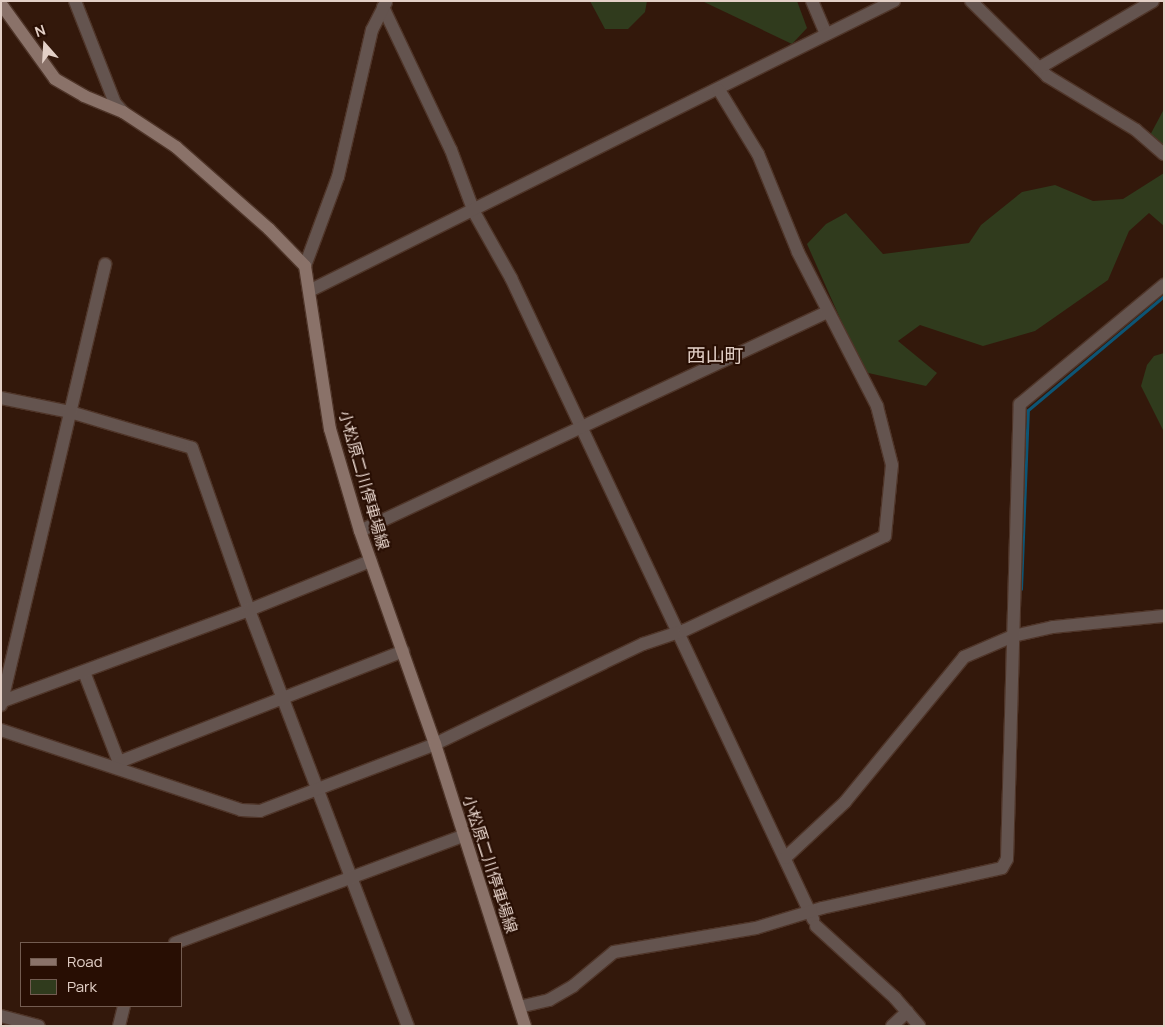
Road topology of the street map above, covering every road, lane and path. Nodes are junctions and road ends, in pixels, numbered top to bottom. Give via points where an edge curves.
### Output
1 (75, 1) edge
2 (812, 1) edge
3 (894, 1) edge
4 (971, 1) edge
5 (1153, 1) edge
6 (1, 4) edge
7 (384, 4) edge
8 (826, 34) junction
9 (1039, 68) junction
10 (719, 90) junction
11 (124, 112) junction
12 (1164, 154) edge
13 (474, 212) junction
14 (105, 264) dead end
15 (305, 266) junction
16 (1164, 285) edge
17 (309, 291) junction
18 (827, 312) junction
19 (1, 398) edge
20 (70, 412) junction
21 (582, 429) junction
22 (360, 531) junction
23 (370, 561) junction
24 (249, 610) junction
25 (1164, 616) edge
26 (677, 632) junction
27 (1013, 636) junction
28 (403, 651) junction
29 (84, 672) junction
30 (283, 699) junction
31 (2, 703) edge
32 (1, 730) edge
33 (435, 744) junction
34 (120, 766) junction
35 (317, 790) junction
36 (462, 836) junction
37 (785, 858) junction
38 (350, 879) junction
39 (810, 912) junction
40 (179, 942) edge
41 (124, 1007) edge
42 (519, 1007) junction
43 (907, 1012) junction
44 (1, 1016) edge
45 (522, 1025) edge
46 (39, 1026) edge
47 (119, 1026) edge
48 (408, 1026) edge
49 (892, 1026) edge
50 (919, 1026) edge

1 - 11 street via 115,103
2 - 8 street
3 - 8 street
4 - 9 street
5 - 9 street
6 - 11 main road via 55,79 84,96
7 - 13 street via 451,150
7 - 15 street via 372,30 338,176
8 - 10 street
9 - 12 street via 1136,130
10 - 13 street
10 - 18 street via 758,154 798,252
11 - 15 main road via 176,147 269,229
13 - 17 street
13 - 21 street via 511,278
14 - 20 street
15 - 17 main road, 小松原二川停車場線
16 - 27 street via 1020,404
17 - 22 main road, 小松原二川停車場線 via 330,429
18 - 21 street
18 - 26 street via 878,406 886,436 892,466 885,536
19 - 20 street
20 - 24 street via 192,448
20 - 31 street
21 - 22 street
21 - 26 street
22 - 23 main road, 小松原二川停車場線
23 - 24 street
23 - 28 main road, 小松原二川停車場線
24 - 29 street
24 - 30 street
25 - 27 street via 1100,621
26 - 33 street via 643,644
26 - 37 street
27 - 37 street via 964,657 845,802
27 - 39 street via 1007,859 1002,868
28 - 30 street
28 - 33 main road, 小松原二川停車場線
29 - 31 street
29 - 34 street
30 - 34 street
30 - 35 street
32 - 34 street
33 - 35 street
33 - 36 main road, 小松原二川停車場線
34 - 35 street via 241,810 260,811
35 - 38 street
36 - 38 street
36 - 42 main road, 小松原二川停車場線
37 - 39 street
38 - 40 street
38 - 48 street
39 - 42 street via 756,928 614,952 573,986 549,1000
39 - 43 street via 816,926
41 - 47 street
42 - 45 main road, 小松原二川停車場線
43 - 49 street
43 - 50 street
44 - 46 street

